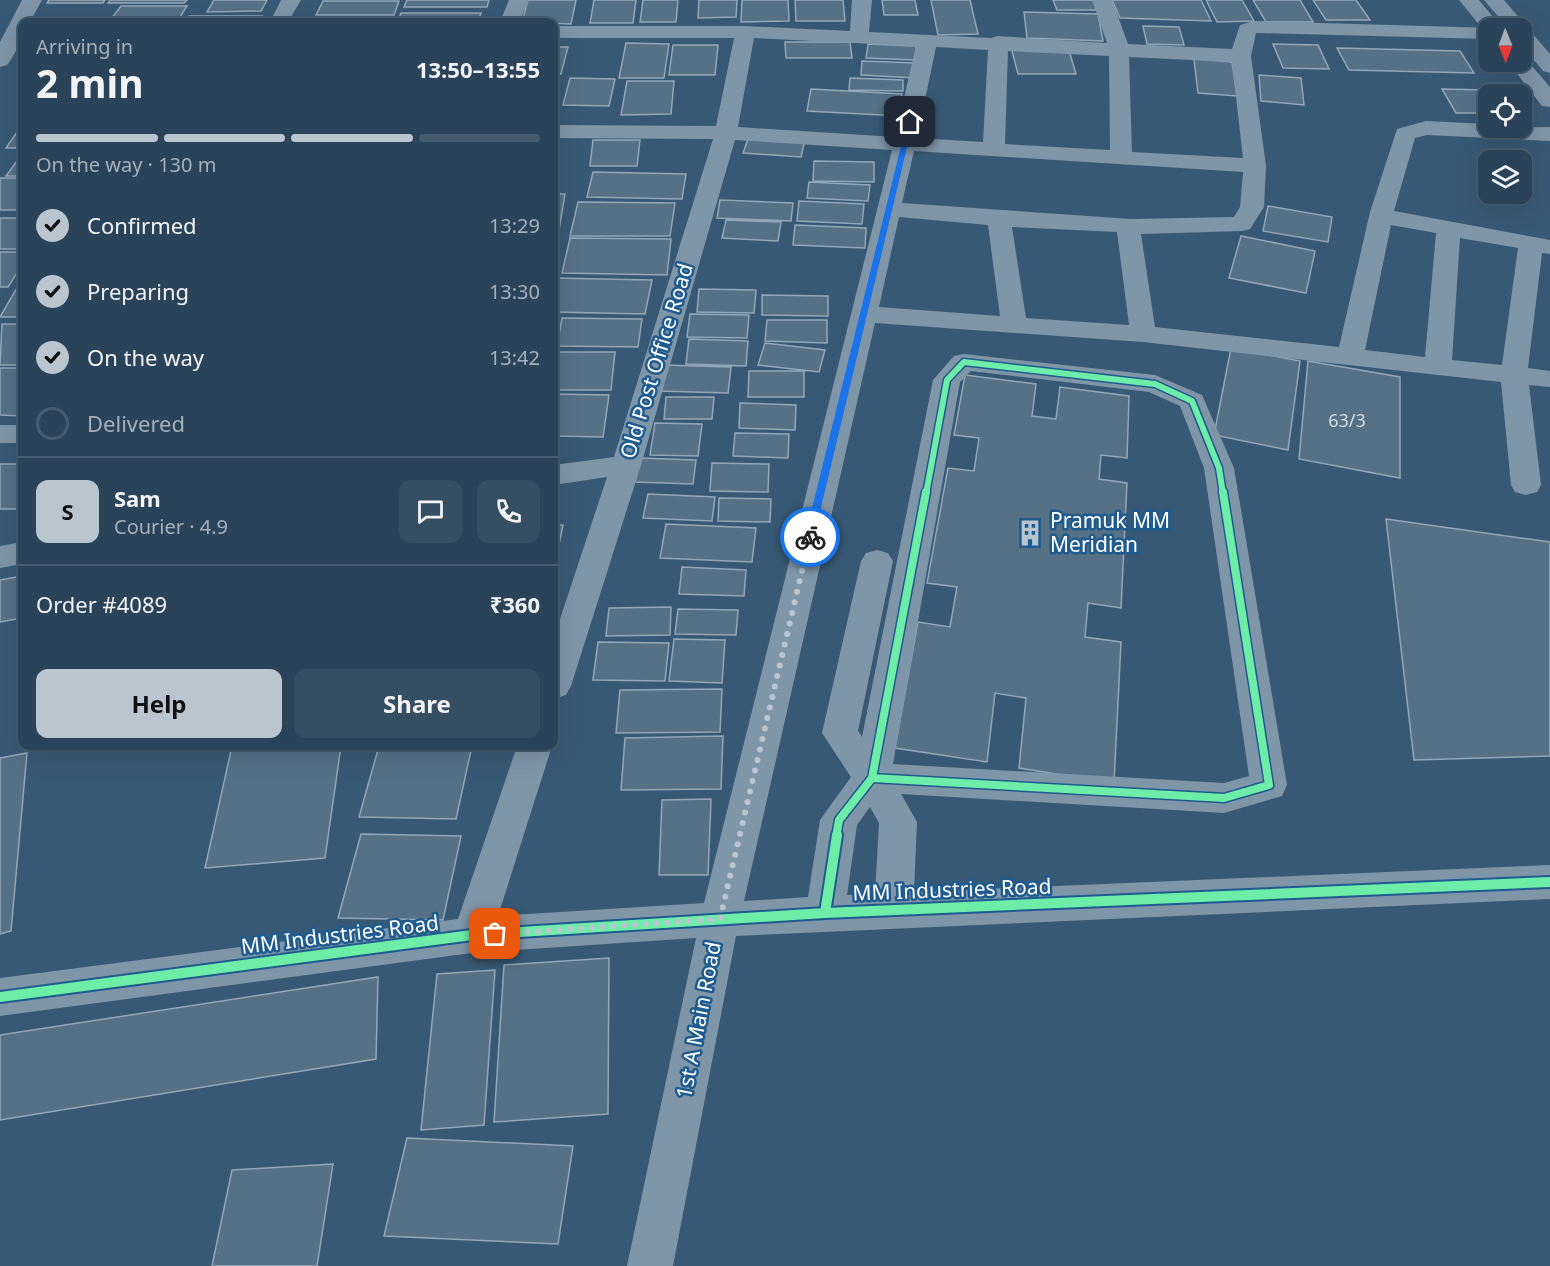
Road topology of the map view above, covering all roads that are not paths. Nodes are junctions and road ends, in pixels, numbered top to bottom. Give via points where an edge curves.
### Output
1 (32, 0) edge
2 (291, 0) edge
3 (519, 0) edge
4 (862, 0) edge
5 (1102, 0) edge
6 (1469, 0) edge
7 (1494, 0) edge
8 (23, 18) edge
9 (281, 18) edge
10 (512, 18) edge
11 (1484, 18) edge
12 (1509, 18) edge
13 (18, 27) edge
14 (558, 32) edge
15 (745, 32) junction
16 (1478, 33) edge
17 (859, 36) junction
18 (927, 40) junction
19 (998, 42) junction
20 (1532, 43) edge
21 (1119, 48) junction
22 (1241, 56) junction
23 (1546, 57) edge
24 (0, 61) edge
25 (1526, 72) edge
26 (1550, 101) edge
27 (558, 131) edge
28 (726, 133) junction
29 (1550, 134) edge
30 (905, 142) junction
31 (994, 149) junction
32 (1121, 159) junction
33 (1256, 166) junction
34 (889, 209) junction
35 (1381, 216) junction
36 (999, 219) junction
37 (1128, 226) junction
38 (1448, 229) junction
39 (1540, 246) edge
40 (862, 314) junction
41 (1014, 323) junction
42 (1143, 334) junction
43 (1350, 357) junction
44 (1438, 367) junction
45 (1514, 375) junction
46 (1550, 379) edge
47 (0, 434) edge
48 (18, 434) edge
49 (626, 465) junction
50 (558, 474) edge
51 (1526, 485) dead end
52 (18, 554) edge
53 (0, 557) edge
54 (877, 561) dead end
55 (558, 674) edge
56 (533, 750) edge
57 (872, 778) junction
58 (1550, 882) edge
59 (894, 910) junction
60 (825, 913) junction
61 (720, 919) junction
62 (472, 935) junction
63 (0, 997) edge
64 (650, 1266) edge

1 - 8 main road
2 - 9 street
3 - 10 street
4 - 17 street
5 - 21 street
6 - 11 main road
7 - 12 main road
13 - 24 main road
14 - 15 street
15 - 17 street
15 - 28 street, Old Post Office Road
16 - 22 street via 1254,27 1247,29
17 - 18 street
18 - 19 street
18 - 30 street, 1st A Main Road
19 - 21 street
19 - 31 street
20 - 23 main road
21 - 22 street
21 - 32 street
22 - 33 street
25 - 26 main road
27 - 28 street
28 - 30 street
28 - 49 street, Old Post Office Road
29 - 35 street via 1426,128 1405,134
30 - 31 street
30 - 34 street, 1st A Main Road
31 - 32 street
32 - 33 street
33 - 37 street via 1252,207 1242,224
34 - 36 street
34 - 40 street, 1st A Main Road
35 - 38 street
35 - 43 street
36 - 37 street
36 - 41 street
37 - 42 street
38 - 39 street
38 - 44 street
39 - 45 street
40 - 41 street
40 - 61 street, 1st A Main Road
41 - 42 street
42 - 43 street
43 - 44 street
44 - 45 street
45 - 46 street
45 - 51 street
47 - 48 street
49 - 50 street
49 - 55 street, Old Post Office Road
52 - 53 street
54 - 57 street via 840,733
56 - 62 street
57 - 57 street via 947,380 964,362 1155,384 1192,401 1219,468 1269,785 1224,798
57 - 59 street via 898,822
57 - 60 street via 838,820
58 - 59 street, MM Industries Road
59 - 60 street, MM Industries Road
60 - 61 street, MM Industries Road
61 - 62 street, MM Industries Road
61 - 64 street, 1st A Main Road
62 - 63 street, MM Industries Road

